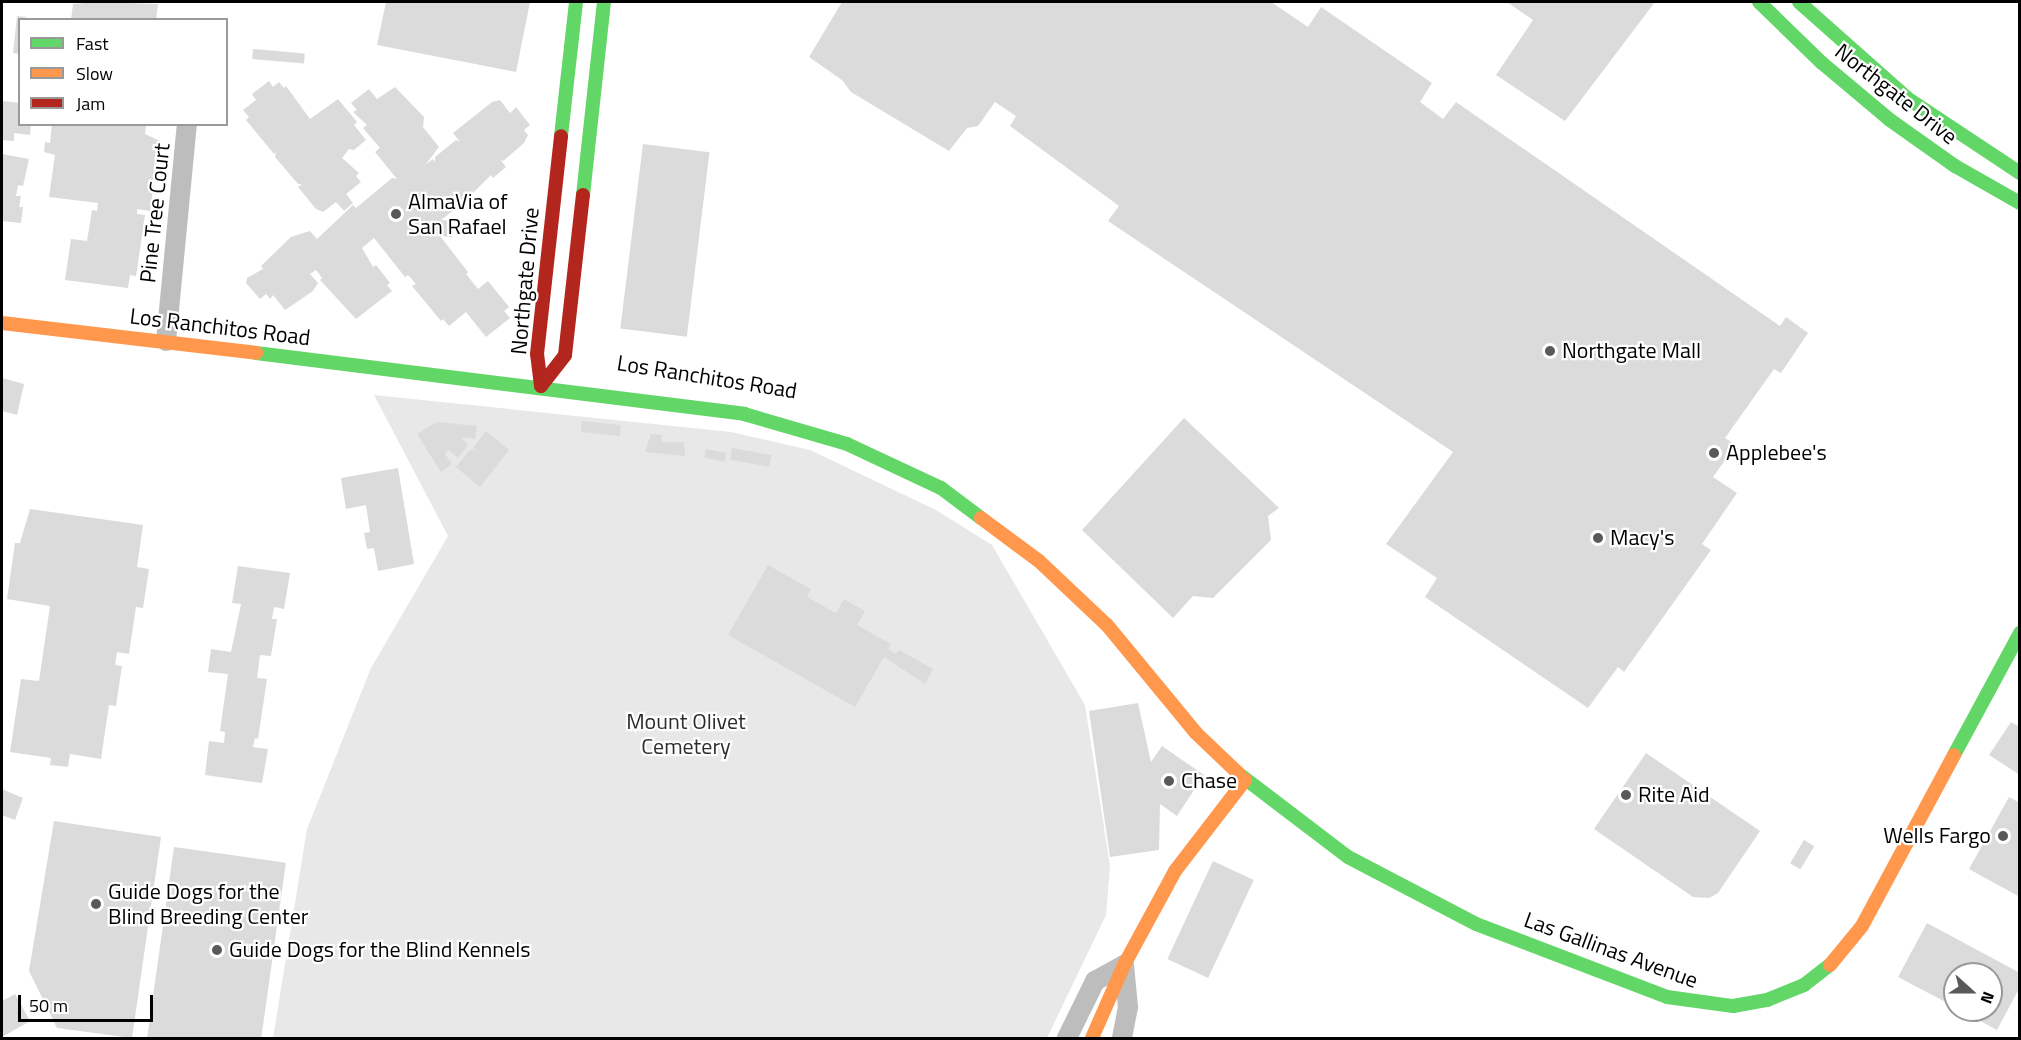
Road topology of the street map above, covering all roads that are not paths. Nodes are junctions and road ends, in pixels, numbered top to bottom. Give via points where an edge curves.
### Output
1 (576, 2) edge
2 (604, 2) edge
3 (1759, 2) edge
4 (1799, 2) edge
5 (187, 126) edge
6 (2005, 165) junction
7 (2019, 173) edge
8 (1988, 187) junction
9 (2019, 203) edge
10 (2, 323) edge
11 (166, 341) junction
12 (541, 386) junction
13 (654, 387) dead end
14 (701, 393) dead end
15 (777, 408) dead end
16 (832, 424) dead end
17 (862, 435) dead end
18 (930, 466) dead end
19 (974, 494) dead end
20 (1035, 539) dead end
21 (1087, 605) junction
22 (2019, 633) edge
23 (1245, 780) junction
24 (1124, 965) junction
25 (1067, 1038) edge
26 (1092, 1038) edge
27 (1122, 1038) edge

1 - 12 main road, Northgate Drive via 537,354
2 - 12 main road, Northgate Drive via 565,355
3 - 8 main road, Northgate Drive via 1822,63 1890,120
4 - 6 main road, Northgate Drive via 1907,98
5 - 11 street, Pine Tree Court
6 - 7 main road, Northgate Drive
6 - 8 main road
8 - 9 main road, Northgate Drive
10 - 11 main road, Los Ranchitos Road
11 - 12 main road, Los Ranchitos Road
12 - 13 main road, Los Ranchitos Road via 587,380
12 - 21 main road, Los Ranchitos Road via 744,414 847,444 896,464 975,512 1039,561
14 - 15 main road, Los Ranchitos Road
16 - 17 main road
18 - 19 main road
20 - 21 main road, Los Ranchitos Road via 1075,575
21 - 23 main road, Los Ranchitos Road via 1165,700
22 - 23 main road, Las Gallinas Avenue via 1862,926 1831,964 1804,985 1767,1000 1733,1006 1667,997 1476,924 1348,857
23 - 24 main road via 1175,871
24 - 25 street via 1095,981
24 - 26 main road
24 - 27 street via 1128,1007

